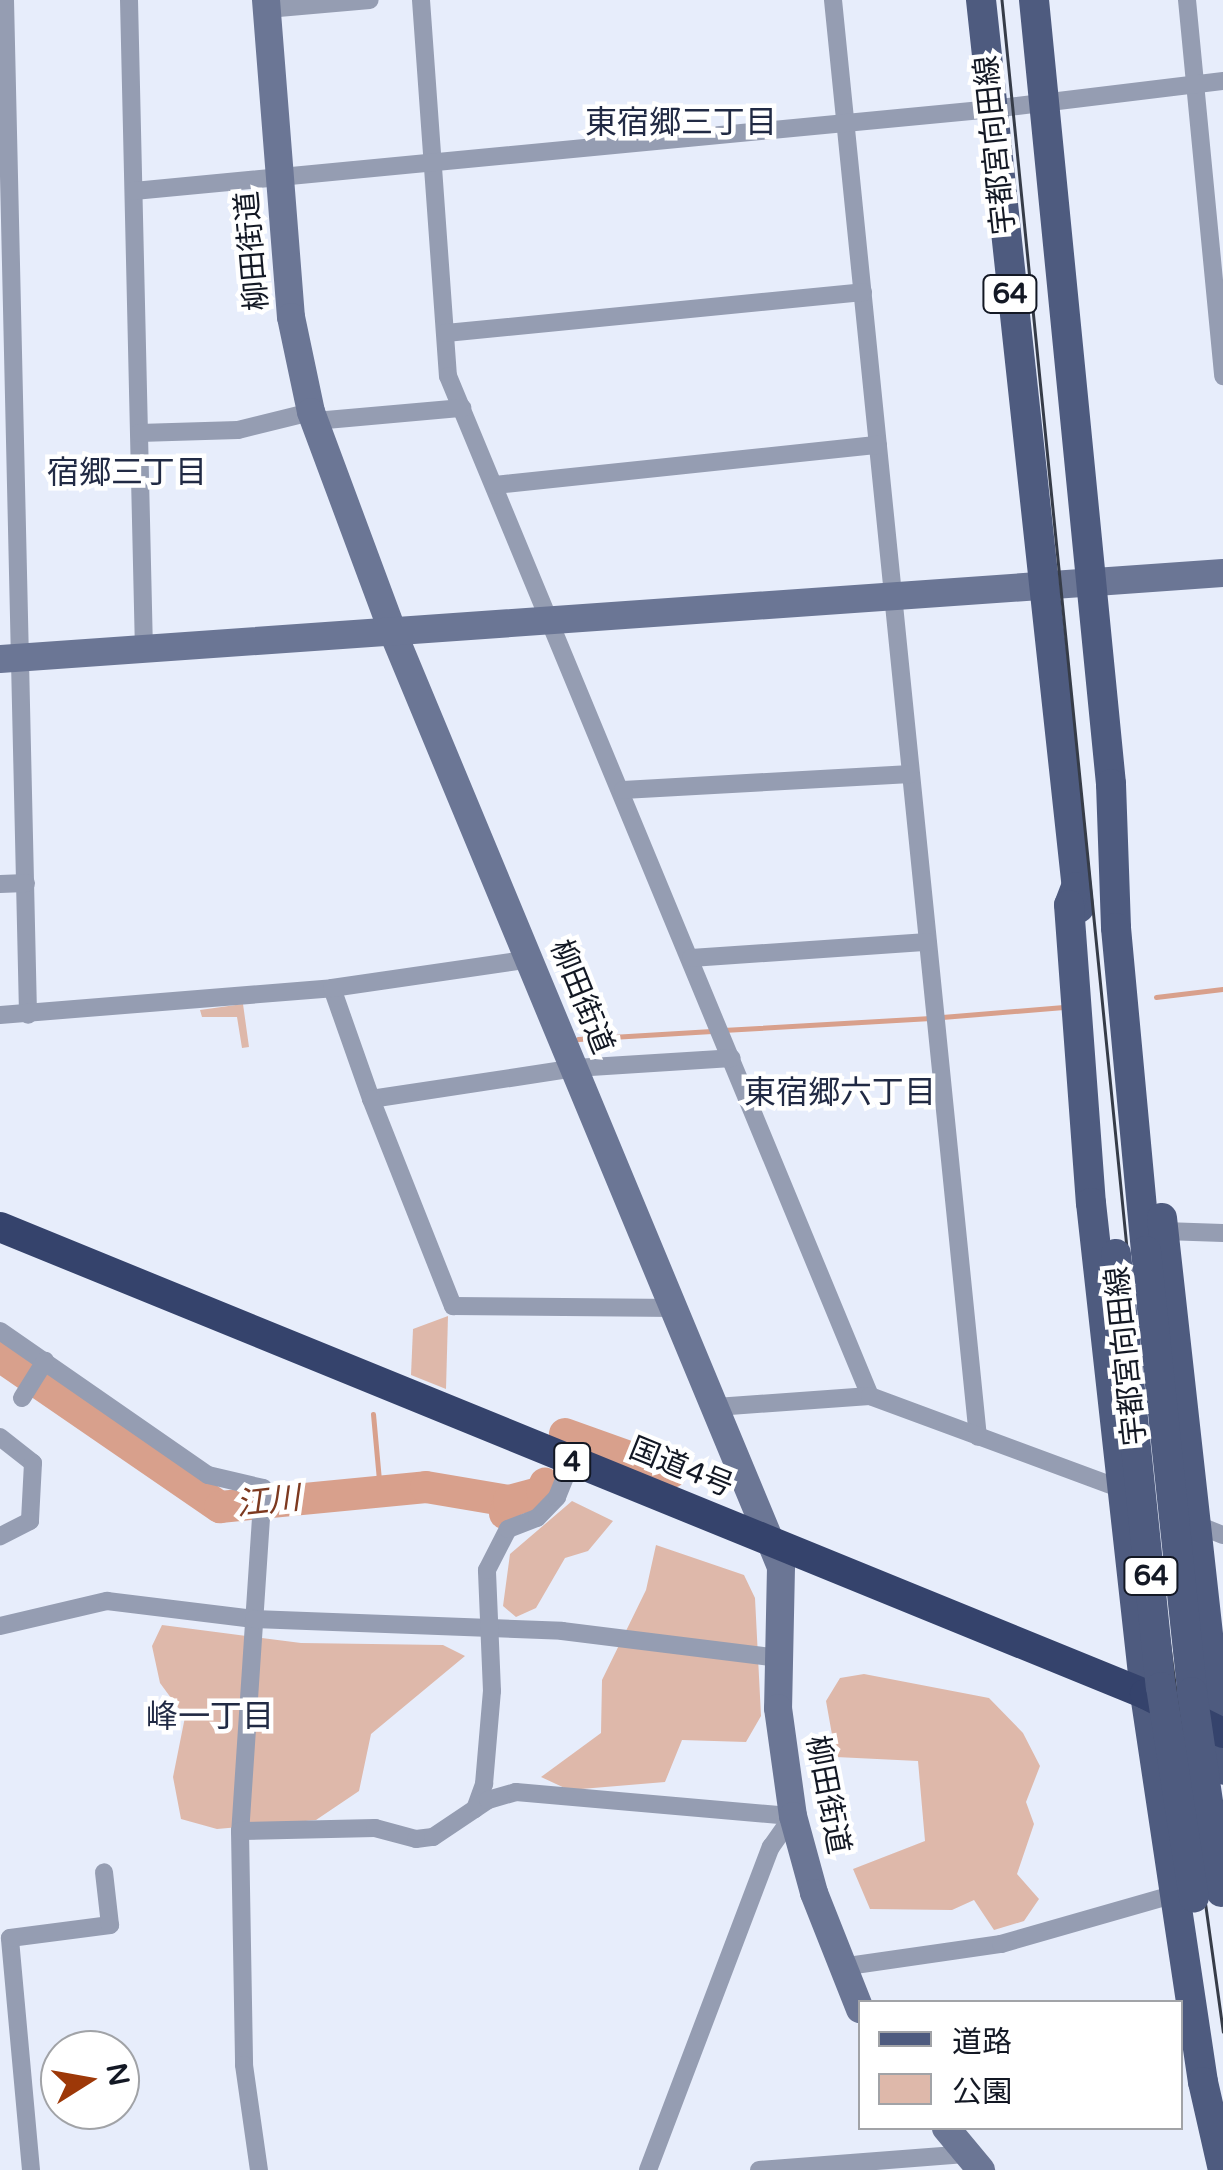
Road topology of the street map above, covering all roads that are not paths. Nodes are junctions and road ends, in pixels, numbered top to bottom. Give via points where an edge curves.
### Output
1 (5, 0) edge
2 (129, 0) edge
3 (370, 0) edge
4 (421, 0) edge
5 (834, 0) edge
6 (981, 0) edge
7 (1034, 0) edge
8 (1187, 0) edge
9 (266, 4) edge
10 (1223, 80) edge
11 (1196, 83) junction
12 (1044, 104) junction
13 (992, 109) junction
14 (844, 122) junction
15 (434, 159) junction
16 (280, 180) junction
17 (134, 191) junction
18 (862, 292) junction
19 (446, 333) junction
20 (1223, 376) edge
21 (462, 408) junction
22 (313, 416) junction
23 (8, 420) edge
24 (139, 433) junction
25 (878, 445) junction
26 (495, 485) junction
27 (1223, 573) edge
28 (1223, 586) edge
29 (1092, 592) junction
30 (1041, 597) junction
31 (894, 608) junction
32 (556, 628) junction
33 (394, 636) junction
34 (144, 651) junction
35 (12, 659) edge
36 (910, 774) junction
37 (623, 790) junction
38 (26, 883) junction
39 (0, 884) edge
40 (1076, 887) junction
41 (928, 942) junction
42 (691, 958) junction
43 (531, 959) junction
44 (332, 988) junction
45 (28, 1014) junction
46 (0, 1015) edge
47 (732, 1058) junction
48 (576, 1068) junction
49 (371, 1099) junction
50 (0, 1227) edge
51 (1223, 1234) edge
52 (1142, 1246) junction
53 (676, 1308) junction
54 (0, 1331) edge
55 (43, 1364) junction
56 (24, 1394) dead end
57 (870, 1396) junction
58 (716, 1408) junction
59 (978, 1437) junction
60 (0, 1438) edge
61 (571, 1462) junction
62 (1122, 1490) junction
63 (1193, 1523) junction
64 (1223, 1535) edge
65 (0, 1536) edge
66 (770, 1541) junction
67 (254, 1619) junction
68 (0, 1626) edge
69 (494, 1632) junction
70 (778, 1658) junction
71 (1145, 1694) junction
72 (1220, 1732) edge
73 (1223, 1770) edge
74 (475, 1809) junction
75 (793, 1816) junction
76 (240, 1831) junction
77 (104, 1872) dead end
78 (1203, 1896) edge
79 (841, 1968) junction
80 (858, 2006) edge
81 (1223, 2105) edge
82 (948, 2130) edge
83 (974, 2162) edge
84 (825, 2167) edge
85 (31, 2170) edge
86 (260, 2170) edge
87 (648, 2170) edge
88 (759, 2170) edge
89 (1223, 2170) edge

1 - 23 street
2 - 17 street
3 - 9 street
4 - 15 street
5 - 14 street
6 - 13 main road, 宇都宮向田線 / 64
7 - 12 main road, 宇都宮向田線 / 64
8 - 11 street
9 - 16 street, 柳田街道
10 - 11 street
11 - 12 street
11 - 20 street
12 - 13 street
12 - 29 main road, 宇都宮向田線 / 64
13 - 14 street
13 - 30 main road, 宇都宮向田線 / 64
14 - 15 street
14 - 18 street
15 - 16 street
15 - 19 street
16 - 17 street
16 - 22 street, 柳田街道 via 297,364
17 - 24 street
18 - 19 street
18 - 25 street
19 - 21 street via 448,376
21 - 22 street
21 - 26 street
22 - 24 street via 238,430
22 - 33 street, 柳田街道
23 - 35 street
24 - 34 street
25 - 26 street
25 - 31 street
26 - 32 street
27 - 29 street
28 - 29 street
29 - 30 street
29 - 52 main road, 宇都宮向田線 / 64
30 - 31 street
30 - 40 main road, 宇都宮向田線 / 64
31 - 32 street
31 - 36 street
32 - 33 street via 413,626
32 - 37 street
33 - 34 street
33 - 43 street, 柳田街道
34 - 35 street
35 - 38 street
36 - 37 street
36 - 41 street
37 - 42 street
38 - 39 street
38 - 45 street
40 - 52 main road, 宇都宮向田線 / 64
40 - 62 main road via 1069,905
41 - 42 street
41 - 59 street
42 - 47 street
43 - 44 street
43 - 48 street, 柳田街道
44 - 45 street
44 - 49 street
45 - 46 street
47 - 48 street
47 - 57 street
48 - 49 street
48 - 53 street, 柳田街道
49 - 53 street via 453,1306
50 - 61 highway, 国道4号 / 4
51 - 52 street
52 - 63 main road
52 - 78 main road, 宇都宮向田線 / 64, bridge via 1190,1674
53 - 58 street, 柳田街道
54 - 55 street
55 - 56 street
55 - 67 street via 208,1476 262,1488
57 - 58 street
57 - 59 street
58 - 66 street, 柳田街道
59 - 62 street
60 - 65 street via 33,1463 30,1521
61 - 66 highway, 国道4号 / 4
61 - 69 street via 556,1497 537,1518 508,1529 487,1570
62 - 71 main road
63 - 64 street
63 - 72 main road
66 - 70 street, 柳田街道 via 782,1580
66 - 71 highway, 国道4号 / 4
67 - 68 street via 107,1601
67 - 69 street
67 - 76 street
69 - 70 street via 562,1632
69 - 74 street via 484,1784
70 - 75 street, 柳田街道
71 - 72 highway, 国道4号 / 4
71 - 78 main road
72 - 73 main road
74 - 75 street via 516,1792
74 - 76 street via 433,1837 416,1839 376,1828
75 - 79 street, 柳田街道
75 - 87 street via 771,1847
76 - 86 street via 244,2065
77 - 85 street via 110,1925 10,1938
78 - 79 street via 1001,1944
78 - 81 main road, 宇都宮向田線 / 64
78 - 89 main road
79 - 80 street, 柳田街道
82 - 83 street
83 - 84 street
84 - 88 street

